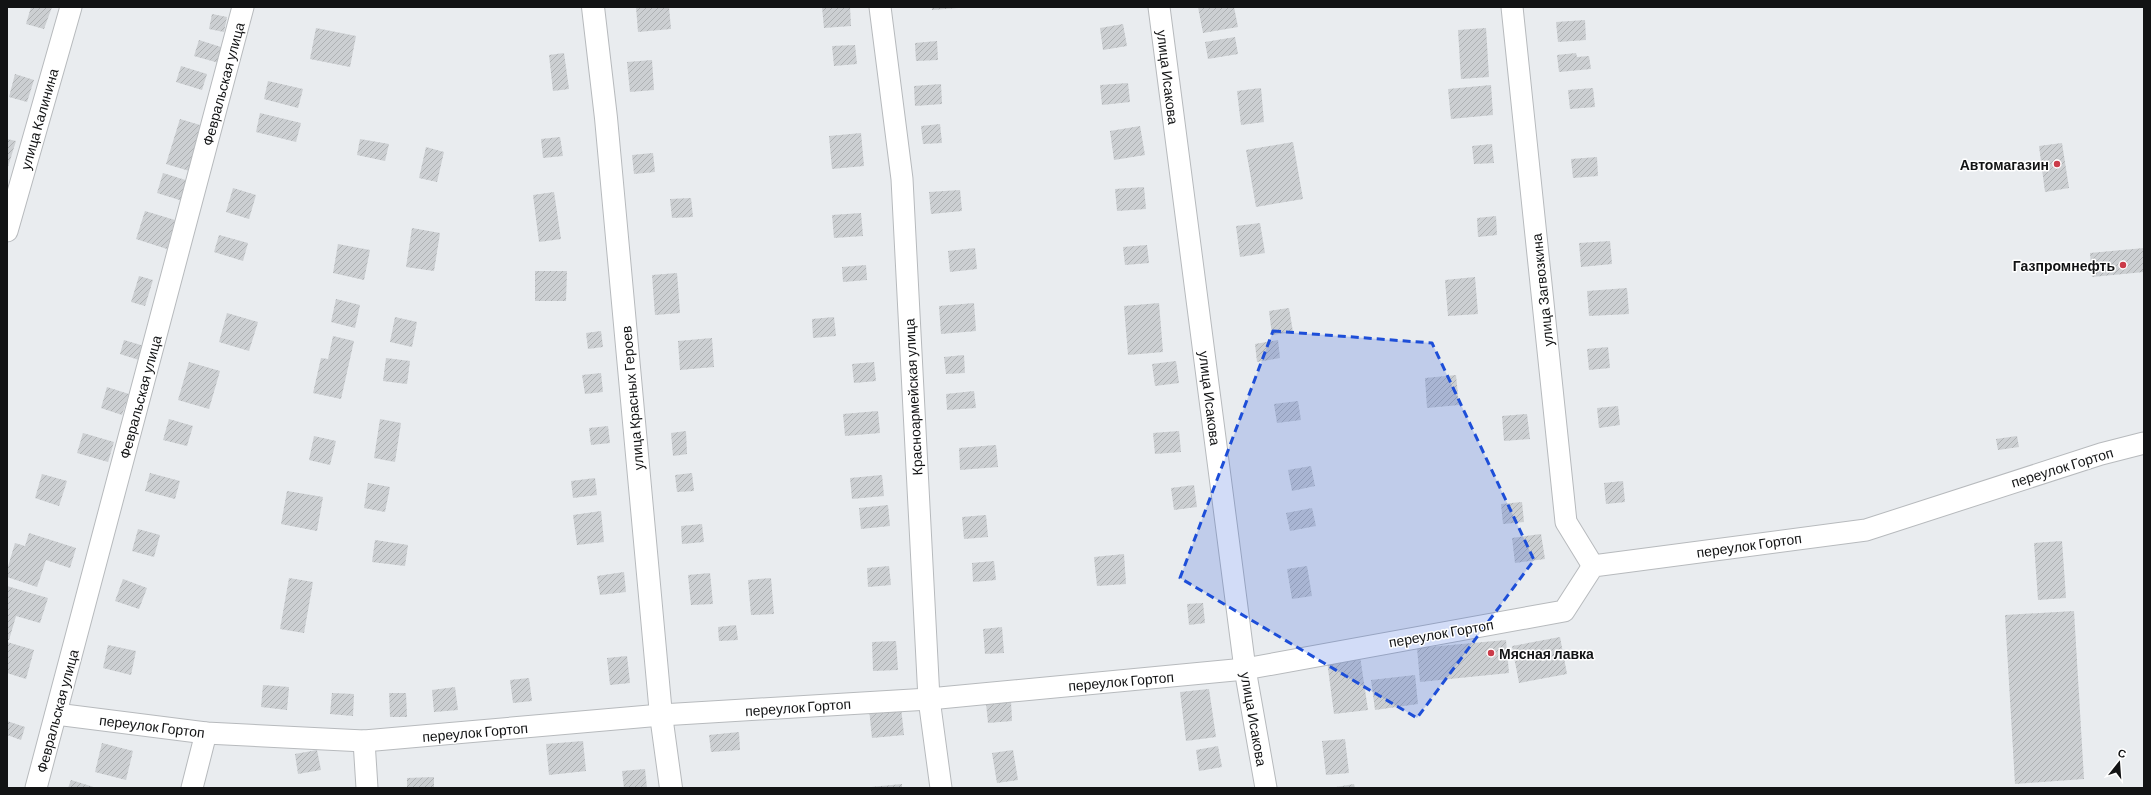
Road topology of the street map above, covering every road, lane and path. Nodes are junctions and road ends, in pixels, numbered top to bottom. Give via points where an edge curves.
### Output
1 (71, 7) edge
2 (243, 7) edge
3 (593, 7) edge
4 (880, 7) edge
5 (1159, 7) edge
6 (1512, 7) edge
7 (7, 231) edge
8 (2144, 443) edge
9 (1593, 566) junction
10 (1245, 669) junction
11 (929, 699) junction
12 (56, 714) junction
13 (661, 715) junction
14 (206, 733) junction
15 (364, 741) junction
16 (36, 788) edge
17 (192, 788) edge
18 (367, 788) edge
19 (672, 788) edge
20 (941, 788) edge
21 (1266, 788) edge

1 - 7 street, улица Калинина
2 - 12 street, Февральская улица
3 - 13 main road, улица Красных Героев via 606,118
4 - 11 street, Красноармейская улица via 902,179
5 - 10 street, улица Исакова
6 - 9 street, улица Загвозкина via 1566,522
8 - 9 street, переулок Гортоп via 2101,454 1866,530
9 - 10 street, переулок Гортоп via 1564,611
10 - 11 street, переулок Гортоп
10 - 21 street, улица Исакова
11 - 13 street, переулок Гортоп
11 - 20 street, Красноармейская улица
12 - 14 street, переулок Гортоп
12 - 16 street, Февральская улица
13 - 15 street, переулок Гортоп
13 - 19 main road, улица Красных Героев
14 - 15 street, переулок Гортоп
14 - 17 street
15 - 18 street

